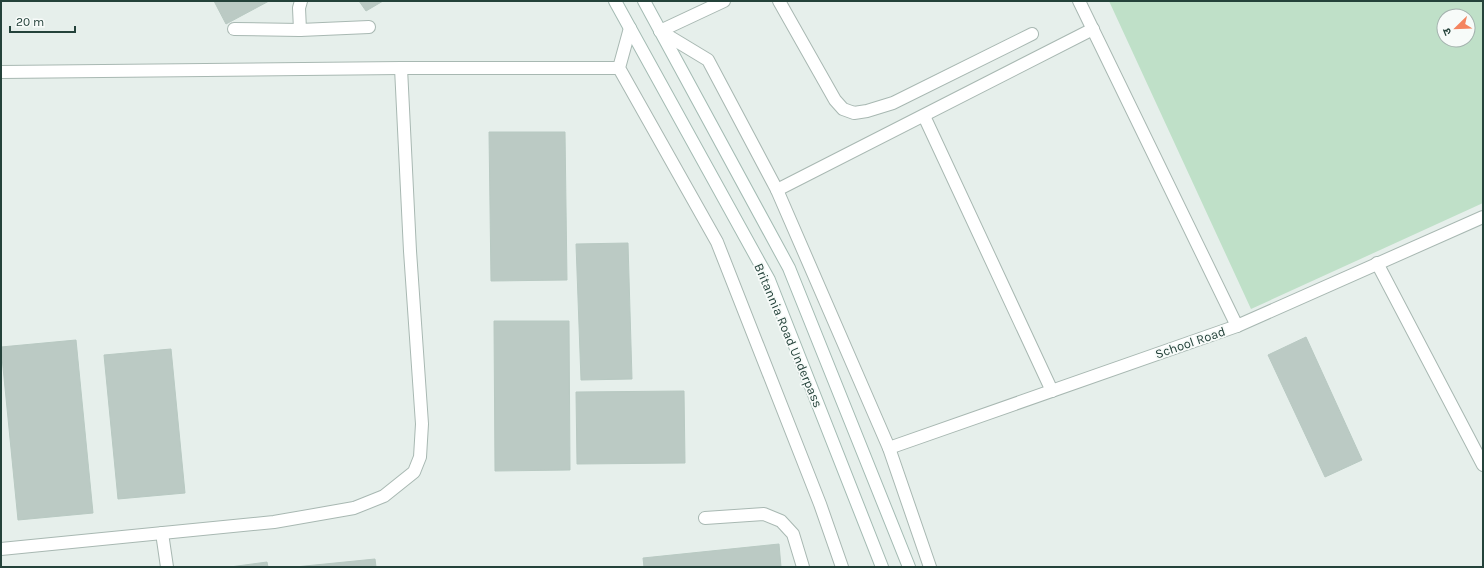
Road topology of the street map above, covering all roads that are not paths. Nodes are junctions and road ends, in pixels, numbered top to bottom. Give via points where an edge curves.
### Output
1 (301, 1) edge
2 (615, 1) edge
3 (644, 1) edge
4 (724, 1) edge
5 (780, 1) edge
6 (1079, 1) edge
7 (369, 27) dead end
8 (630, 28) junction
9 (234, 29) dead end
10 (1093, 29) junction
11 (300, 30) junction
12 (660, 31) junction
13 (1032, 34) dead end
14 (401, 68) junction
15 (619, 68) junction
16 (1, 72) edge
17 (924, 116) junction
18 (777, 190) junction
19 (1483, 217) edge
20 (1378, 263) junction
21 (1236, 326) junction
22 (1052, 391) junction
23 (889, 448) junction
24 (1483, 465) edge
25 (705, 518) dead end
26 (162, 533) junction
27 (1, 549) edge
28 (167, 567) edge
29 (803, 567) edge
30 (842, 567) edge
31 (882, 567) edge
32 (909, 567) edge
33 (930, 567) edge

1 - 11 street
2 - 8 street, Britannia Road Underpass
3 - 12 street, Britannia Road Underpass
4 - 12 street
5 - 13 street via 835,100 843,109 854,112 893,103
6 - 10 street
7 - 11 street
8 - 15 street
8 - 31 street, Britannia Road Underpass via 769,280
9 - 11 street
10 - 17 street
10 - 21 street
12 - 18 street via 708,60
12 - 32 street, Britannia Road Underpass via 789,268
14 - 15 street
14 - 16 street
14 - 26 street via 422,424 420,457 414,472 384,496 354,508 274,522
15 - 30 street via 717,242 820,504
17 - 18 street
17 - 22 street
18 - 23 street
19 - 20 street, School Road
20 - 21 street, School Road
20 - 24 street
21 - 22 street, School Road
22 - 23 street, School Road
23 - 33 street
25 - 29 street via 764,514 781,521 793,534
26 - 27 street
26 - 28 street

